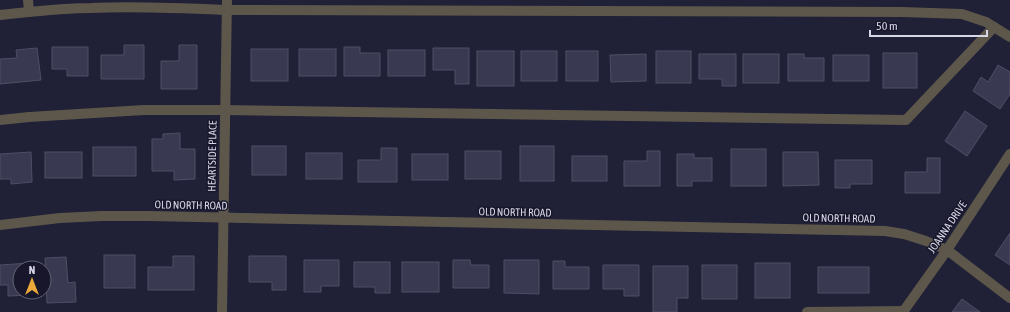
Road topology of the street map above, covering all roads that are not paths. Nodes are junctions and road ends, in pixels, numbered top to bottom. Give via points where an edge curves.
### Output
1 (28, 0) edge
2 (130, 4) edge
3 (226, 5) edge
4 (29, 12) junction
5 (0, 15) edge
6 (994, 27) junction
7 (1010, 37) edge
8 (225, 110) junction
9 (0, 120) edge
10 (1010, 154) edge
11 (224, 218) junction
12 (0, 225) edge
13 (947, 250) junction
14 (1010, 298) edge
15 (903, 311) edge
16 (222, 312) edge
17 (807, 312) edge

1 - 4 street
2 - 3 street
2 - 4 street
3 - 6 street via 954,13 986,22
3 - 8 street, HEARTSIDE PLACE
4 - 5 street
6 - 7 street
6 - 8 street via 906,120
8 - 9 street via 144,110
8 - 11 street, HEARTSIDE PLACE
10 - 13 street, JOANNA DRIVE
11 - 12 street, OLD NORTH ROAD via 102,216
11 - 13 street, OLD NORTH ROAD via 885,231 926,241
11 - 16 street, HEARTSIDE PLACE
13 - 14 street, OLD NORTH ROAD
13 - 15 street, JOANNA DRIVE
15 - 17 street

